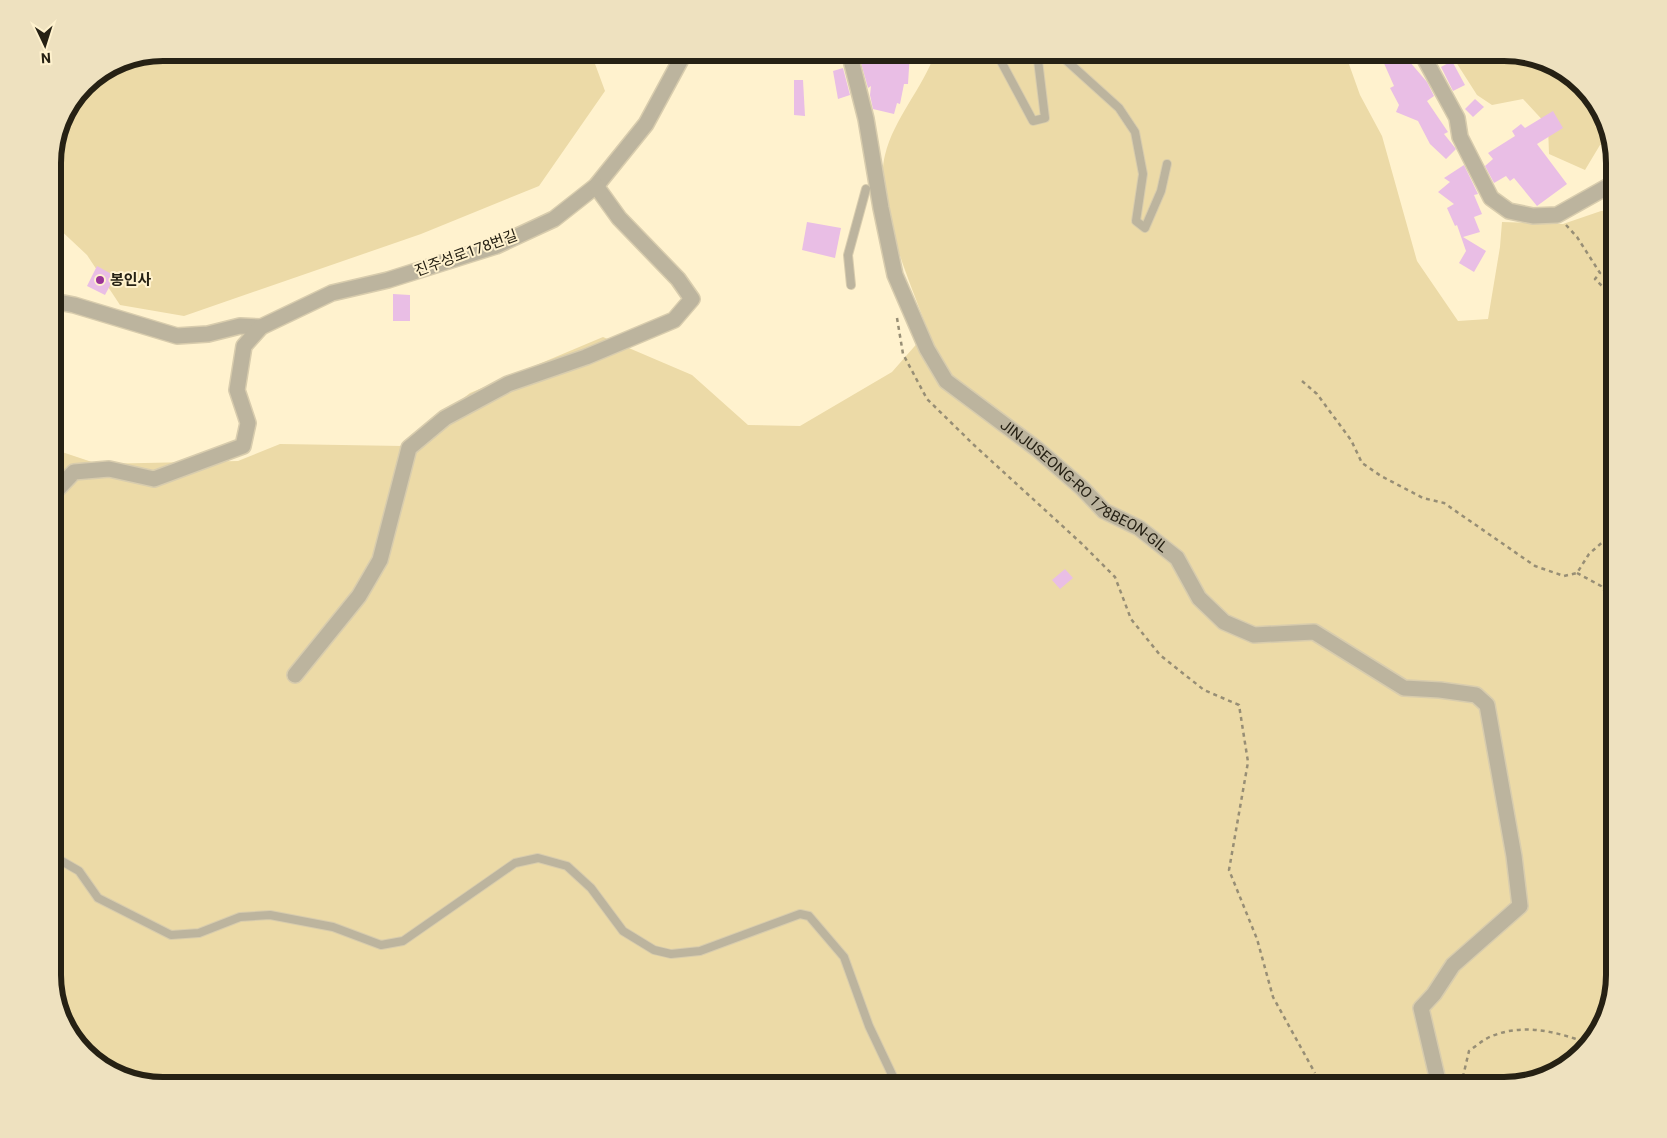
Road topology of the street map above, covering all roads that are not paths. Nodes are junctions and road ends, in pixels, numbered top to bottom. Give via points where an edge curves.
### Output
1 (680, 61) edge
2 (851, 61) edge
3 (1001, 61) edge
4 (1038, 61) edge
5 (1067, 61) edge
6 (1426, 61) edge
7 (1167, 164) dead end
8 (596, 186) junction
9 (1606, 187) edge
10 (866, 189) dead end
11 (851, 285) dead end
12 (61, 302) edge
13 (261, 327) junction
14 (61, 486) edge
15 (295, 675) dead end
16 (61, 861) edge
17 (893, 1077) edge
18 (1437, 1077) edge

1 - 8 street, 진주성로178번길 via 646,124
2 - 18 street, JINJUSEONG-RO 178BEON-GIL via 866,119 896,276 927,349 946,381 1036,449 1104,511 1139,528 1176,558 1199,598 1224,622 1254,635 1314,632 1404,688 1476,696 1487,705 1520,906 1453,965 1421,1008
3 - 4 lane via 1033,121 1045,118
5 - 7 lane via 1119,108 1135,132 1142,174 1136,221 1145,228 1161,191
6 - 9 street via 1457,118 1460,137 1491,198 1510,211 1534,216 1557,215
8 - 13 street, 진주성로178번길 via 554,219 496,246 388,280 332,293
8 - 15 street via 619,218 678,279 692,299 674,320 586,357 508,384 445,418 409,448 380,560 359,596
10 - 11 lane via 848,255
12 - 13 street, 진주성로178번길 via 177,336 208,334 240,326
13 - 14 street, 진주성로178번길 via 244,346 237,390 248,423 243,446 154,479 109,469 74,472
16 - 17 lane via 78,871 98,898 171,935 200,934 240,917 270,915 326,925 381,945 403,940 514,863 538,858 567,866 591,888 623,931 654,950 671,954 700,951 800,914 809,916 844,957 869,1026

